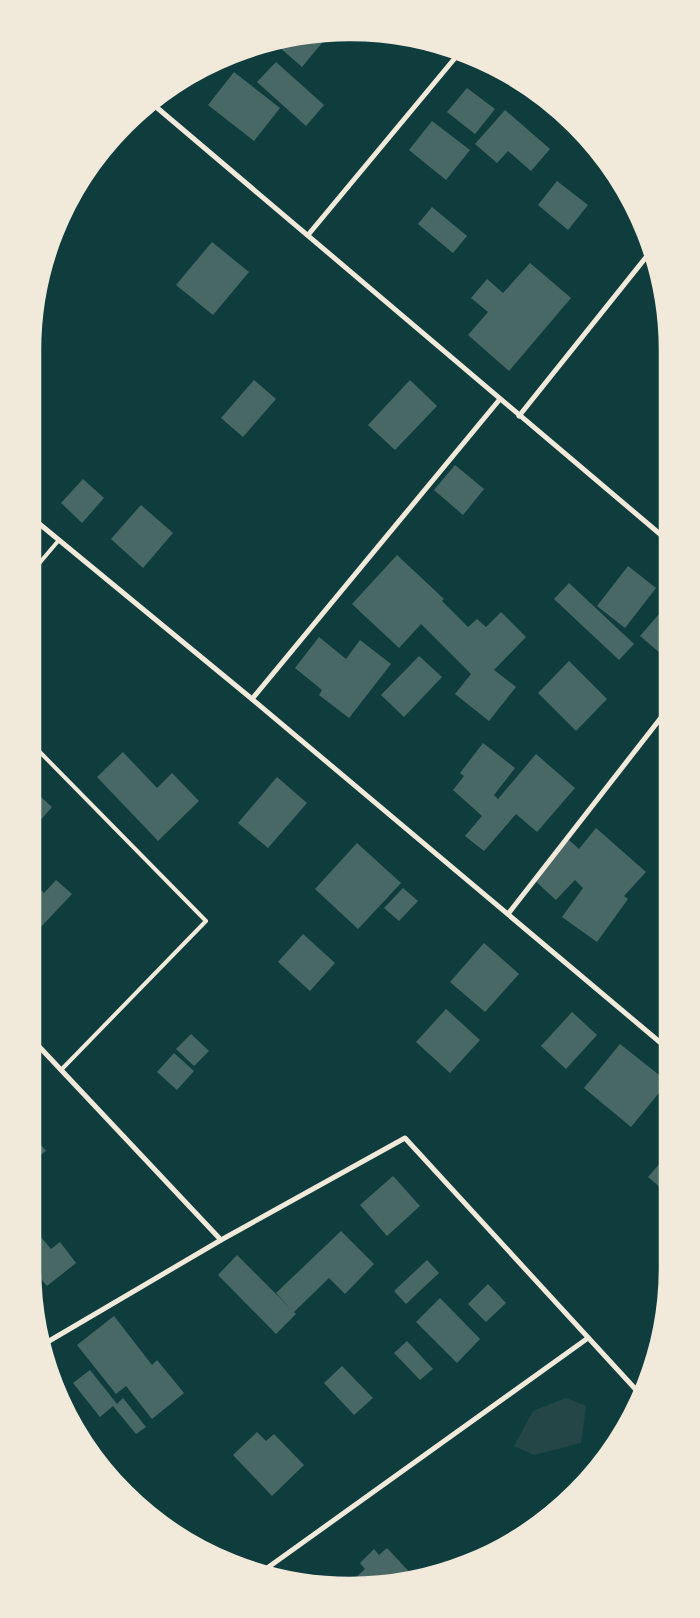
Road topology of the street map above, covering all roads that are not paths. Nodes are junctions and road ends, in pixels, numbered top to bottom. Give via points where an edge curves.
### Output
1 (455, 58) edge
2 (157, 108) edge
3 (308, 235) junction
4 (646, 257) edge
5 (500, 399) junction
6 (519, 416) junction
7 (40, 524) edge
8 (660, 534) edge
9 (59, 540) junction
10 (40, 562) edge
11 (252, 699) junction
12 (660, 719) edge
13 (40, 752) edge
14 (508, 914) junction
15 (660, 1042) edge
16 (40, 1048) edge
17 (61, 1070) junction
18 (221, 1240) junction
19 (588, 1338) junction
20 (49, 1341) edge
21 (635, 1389) edge
22 (269, 1567) edge

1 - 3 street
2 - 3 street
3 - 5 street
4 - 6 street
5 - 6 street
5 - 11 street
6 - 8 street
7 - 9 street
9 - 10 lane
9 - 11 street
11 - 14 street
12 - 14 street
13 - 17 lane via 206,921
14 - 15 street
16 - 17 street
17 - 18 street
18 - 19 street via 405,1138
18 - 20 street
19 - 21 street
19 - 22 street

